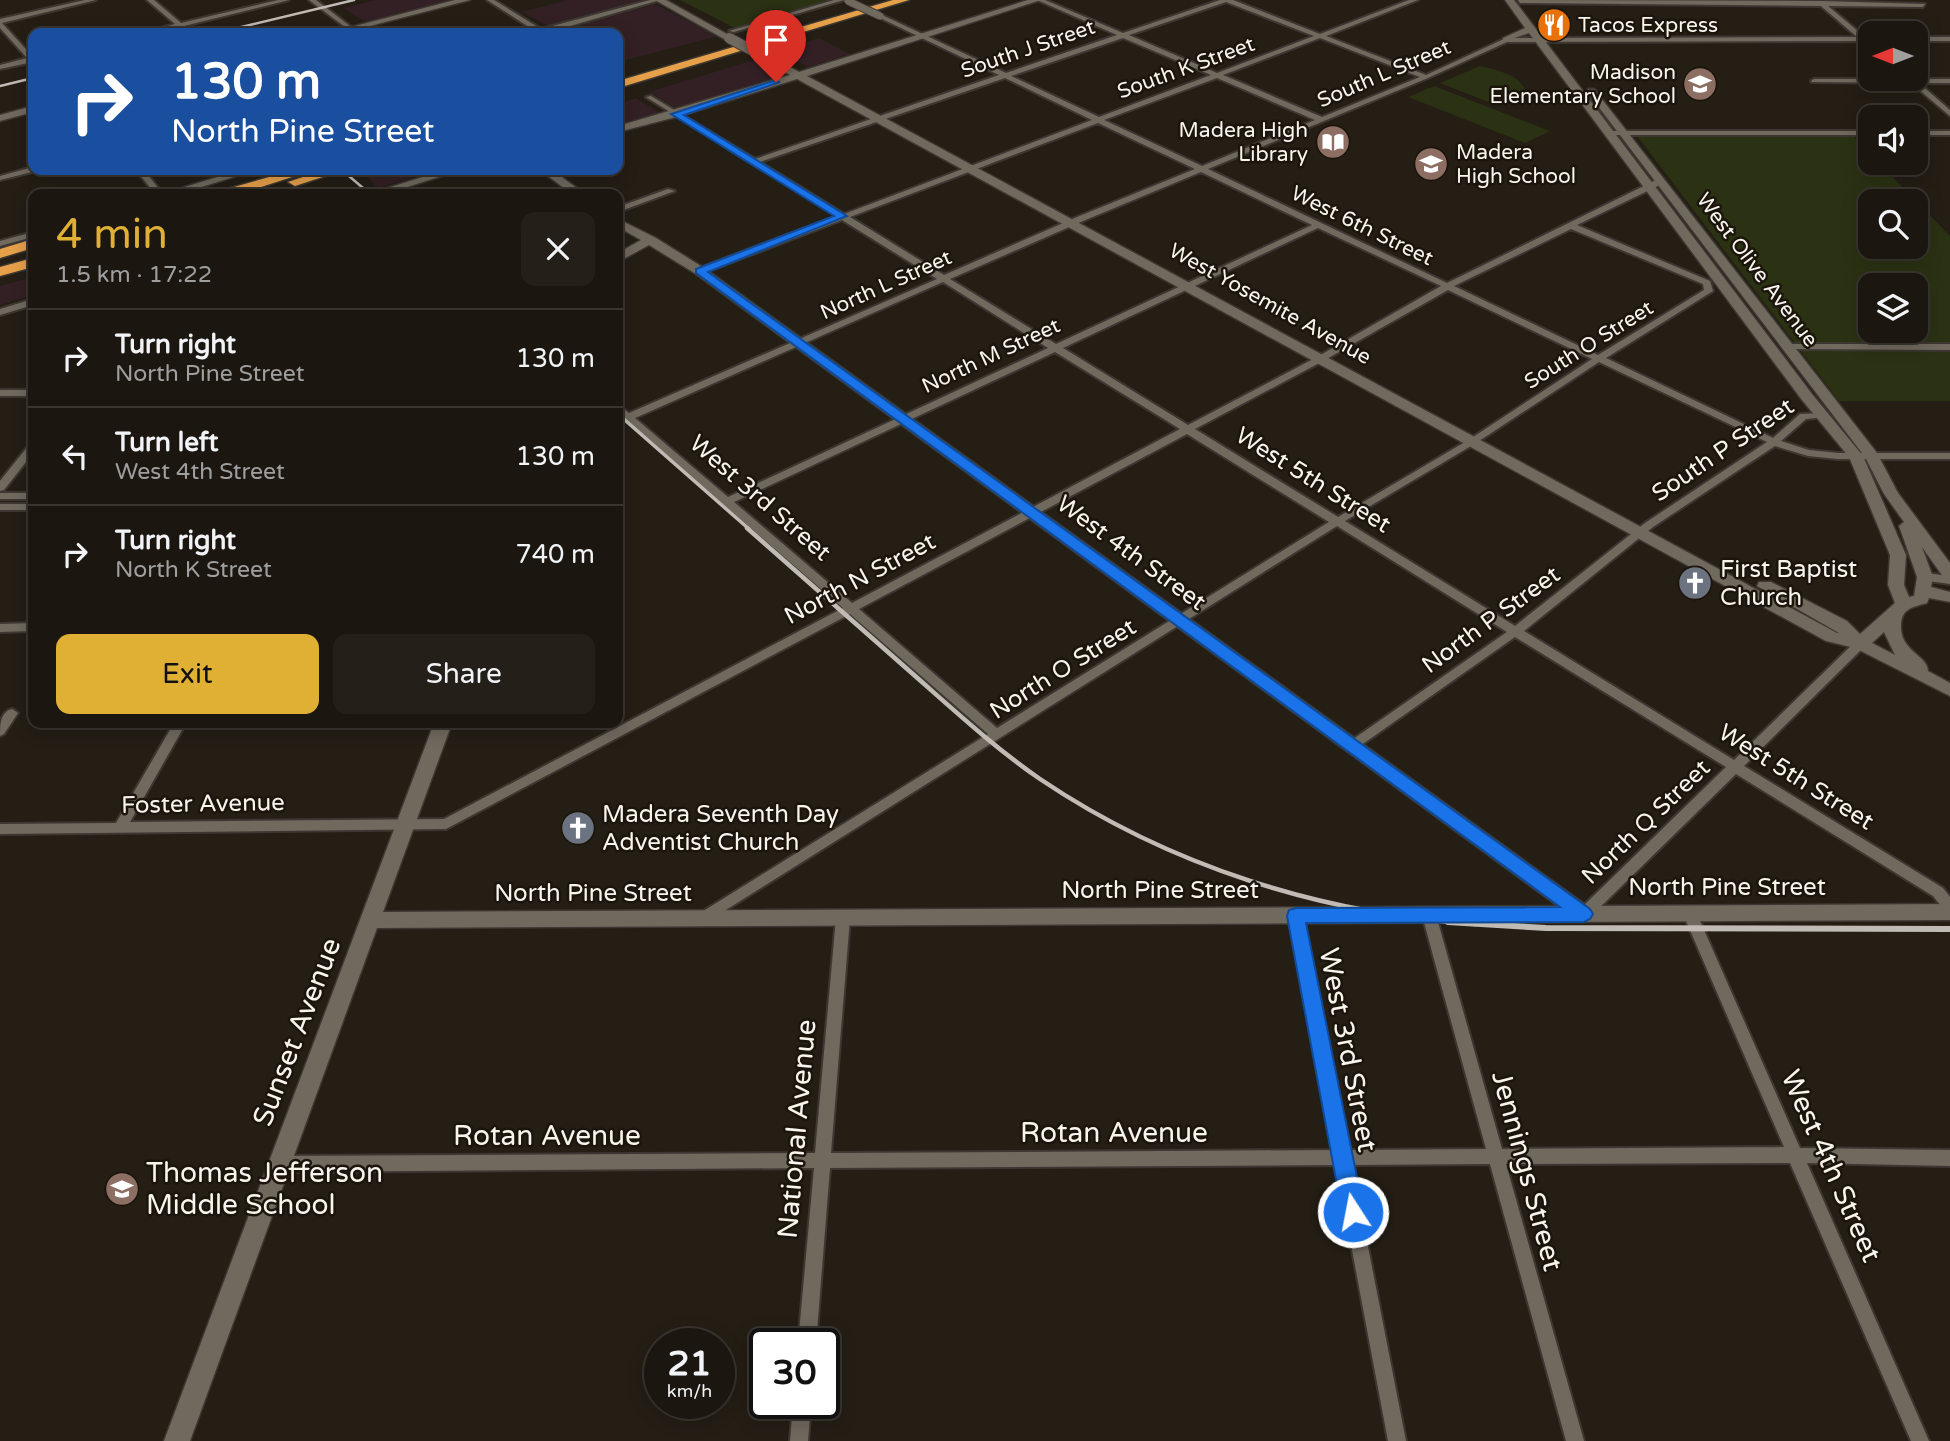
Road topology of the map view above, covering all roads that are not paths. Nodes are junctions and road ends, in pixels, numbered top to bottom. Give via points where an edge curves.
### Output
1 (93, 0) edge
2 (150, 0) edge
3 (286, 0) edge
4 (312, 0) edge
5 (324, 0) edge
6 (466, 0) edge
7 (490, 0) edge
8 (658, 0) edge
9 (672, 0) edge
10 (845, 0) edge
11 (877, 0) edge
12 (904, 0) edge
13 (1039, 0) edge
14 (1227, 0) edge
15 (1415, 0) edge
16 (1516, 0) edge
17 (1820, 1) edge
18 (1923, 5) dead end
19 (0, 23) edge
20 (179, 25) junction
21 (166, 28) edge
22 (183, 28) edge
23 (355, 28) edge
24 (356, 28) edge
25 (361, 28) edge
26 (532, 28) edge
27 (557, 28) edge
28 (1531, 29) junction
29 (1858, 32) edge
30 (730, 35) junction
31 (1124, 35) junction
32 (922, 36) junction
33 (1321, 36) junction
34 (1543, 39) junction
35 (1858, 39) edge
36 (1928, 39) edge
37 (1950, 39) edge
38 (1506, 40) junction
39 (763, 50) junction
40 (28, 54) edge
41 (28, 61) edge
42 (0, 67) edge
43 (623, 73) edge
44 (803, 74) junction
45 (1218, 75) junction
46 (1005, 76) junction
47 (1426, 77) junction
48 (1928, 80) edge
49 (1814, 81) dead end
50 (1858, 81) edge
51 (1950, 81) edge
52 (623, 84) edge
53 (1924, 91) edge
54 (623, 94) edge
55 (649, 97) dead end
56 (28, 110) edge
57 (676, 114) junction
58 (1950, 114) edge
59 (884, 117) junction
60 (0, 118) edge
61 (1096, 120) junction
62 (1322, 120) junction
63 (623, 128) edge
64 (1609, 133) junction
65 (1626, 133) junction
66 (1858, 133) edge
67 (1928, 133) edge
68 (1950, 133) edge
69 (753, 162) junction
70 (974, 166) junction
71 (28, 170) edge
72 (1200, 170) junction
73 (144, 175) edge
74 (234, 175) edge
75 (290, 175) edge
76 (320, 175) edge
77 (439, 175) edge
78 (552, 175) edge
79 (569, 175) edge
80 (0, 178) edge
81 (1655, 184) junction
82 (155, 189) edge
83 (186, 189) edge
84 (242, 189) edge
85 (273, 189) edge
86 (391, 189) edge
87 (572, 189) edge
88 (587, 189) edge
89 (671, 191) dead end
90 (623, 209) edge
91 (623, 215) edge
92 (842, 216) junction
93 (1076, 221) junction
94 (1318, 225) junction
95 (1569, 225) junction
96 (623, 226) edge
97 (28, 236) edge
98 (649, 238) junction
99 (0, 244) edge
100 (28, 245) edge
101 (623, 247) edge
102 (28, 253) edge
103 (0, 254) edge
104 (623, 254) edge
105 (0, 261) edge
106 (28, 264) edge
107 (28, 270) edge
108 (700, 271) junction
109 (0, 275) edge
110 (944, 279) junction
111 (1193, 283) junction
112 (1446, 288) junction
113 (28, 304) edge
114 (0, 312) edge
115 (799, 342) junction
116 (1055, 347) junction
117 (1790, 347) junction
118 (1950, 348) edge
119 (1325, 356) junction
120 (1598, 359) junction
121 (0, 393) edge
122 (28, 393) edge
123 (623, 412) edge
124 (1822, 415) junction
125 (628, 417) junction
126 (904, 419) junction
127 (1187, 428) junction
128 (1478, 438) junction
129 (1774, 442) junction
130 (28, 453) edge
131 (1856, 456) junction
132 (1872, 456) junction
133 (1950, 456) edge
134 (0, 488) edge
135 (1891, 494) junction
136 (0, 496) edge
137 (28, 496) edge
138 (726, 502) junction
139 (0, 507) edge
140 (28, 507) edge
141 (1032, 511) junction
142 (1338, 521) junction
143 (1645, 529) junction
144 (1889, 529) junction
145 (1950, 574) edge
146 (1950, 580) edge
147 (1924, 584) junction
148 (1950, 597) edge
149 (850, 608) junction
150 (1899, 609) junction
151 (1181, 620) junction
152 (0, 628) edge
153 (28, 628) edge
154 (1516, 631) junction
155 (1860, 644) junction
156 (1945, 687) edge
157 (12, 713) dead end
158 (177, 728) edge
159 (441, 728) edge
160 (0, 731) edge
161 (997, 734) junction
162 (1353, 744) junction
163 (1736, 766) junction
164 (406, 824) junction
165 (120, 828) junction
166 (0, 829) edge
167 (1950, 907) edge
168 (1950, 912) edge
169 (1584, 914) junction
170 (1690, 914) junction
171 (1429, 915) junction
172 (1296, 916) junction
173 (843, 918) junction
174 (702, 919) junction
175 (370, 920) junction
176 (1795, 1155) junction
177 (1496, 1157) junction
178 (1343, 1158) junction
179 (1950, 1158) edge
180 (823, 1161) junction
181 (279, 1164) junction
182 (808, 1328) edge
183 (801, 1419) edge
184 (177, 1441) edge
185 (799, 1441) edge
186 (1397, 1441) edge
187 (1575, 1441) edge
188 (1920, 1441) edge

1 - 19 street
2 - 20 street
3 - 20 street
4 - 23 street
5 - 24 street
6 - 25 main road
7 - 26 street
8 - 27 street
8 - 30 main road, West Yosemite Avenue
9 - 30 main road, West Yosemite Avenue
10 - 30 street
10 - 32 street, West 6th Street, bridge
11 - 43 highway
12 - 39 highway
13 - 31 street
13 - 32 main road
14 - 31 street, South J Street
14 - 33 street
15 - 33 street, South K Street
16 - 17 street
16 - 28 main road, West Olive Avenue
16 - 34 main road, West Olive Avenue
17 - 18 street
17 - 29 street
19 - 40 street
20 - 21 street
20 - 22 street
28 - 34 main road, West Olive Avenue
28 - 38 main road
30 - 39 main road, West Yosemite Avenue, bridge
31 - 45 street
31 - 46 street, South J Street
32 - 44 main road
32 - 46 street, West 6th Street
33 - 45 street, South K Street
33 - 47 street
34 - 35 street, South L Street
34 - 38 street, South L Street
34 - 64 main road, West Olive Avenue
34 - 65 main road, West Olive Avenue
36 - 37 street
38 - 47 street, South L Street
39 - 44 main road, West Yosemite Avenue
39 - 52 highway
39 - 54 highway
41 - 42 street
44 - 57 main road
44 - 59 main road, West Yosemite Avenue
45 - 61 street, South K Street
45 - 62 street
46 - 59 street, South J Street
46 - 61 street, West 6th Street
47 - 62 street, South L Street
48 - 51 street
49 - 50 street
53 - 58 street
55 - 57 street, West 5th Street
56 - 60 main road
57 - 63 main road
57 - 69 street, West 5th Street
59 - 69 street, South J Street
59 - 70 main road, West Yosemite Avenue
61 - 70 street, South K Street
61 - 72 street, West 6th Street
62 - 72 street, South L Street
64 - 65 street
64 - 81 main road, West Olive Avenue
65 - 66 street
65 - 81 main road, West Olive Avenue
67 - 68 street
69 - 92 street, West 5th Street
70 - 92 street, South K Street
70 - 93 main road, West Yosemite Avenue
71 - 80 street
72 - 93 street, South L Street
72 - 94 street, West 6th Street
73 - 82 street
74 - 83 main road
75 - 84 highway
76 - 85 highway
77 - 86 main road
78 - 87 main road
79 - 88 main road
81 - 95 street
81 - 117 main road, West Olive Avenue
81 - 124 main road, West Olive Avenue
89 - 90 street
91 - 98 main road, West 4th Street
92 - 108 street, South K Street
92 - 110 street, West 5th Street
93 - 110 street, North L Street
93 - 111 main road, West Yosemite Avenue
94 - 111 street
94 - 112 street, West 6th Street
95 - 112 street
95 - 120 street, South O Street via 1707,283 1709,291
96 - 98 main road, West 4th Street
97 - 99 street
98 - 101 main road
98 - 104 main road
98 - 108 main road, West 4th Street
100 - 103 highway
102 - 105 highway
106 - 109 highway
107 - 109 highway
108 - 115 main road, West 4th Street
110 - 115 street, North L Street
110 - 116 street, West 5th Street
111 - 116 street, North M Street
111 - 119 main road, West Yosemite Avenue
112 - 119 street
112 - 120 street, West 6th Street
113 - 114 street
115 - 125 street, North L Street
115 - 126 main road, West 4th Street
116 - 126 street, North M Street
116 - 127 street, West 5th Street
117 - 118 street
117 - 132 main road, West Olive Avenue
119 - 127 street, North N Street
119 - 128 main road, West Yosemite Avenue
120 - 128 street, South O Street
120 - 129 street, West 6th Street
121 - 122 street
123 - 125 street, West 3rd Street
124 - 129 street, South P Street via 1803,416
124 - 131 main road, West Olive Avenue
125 - 138 street, West 3rd Street
126 - 138 street, North M Street
126 - 141 main road, West 4th Street
127 - 141 street, North N Street
127 - 142 street, West 5th Street
128 - 142 street, North O Street
128 - 143 main road, West Yosemite Avenue
129 - 131 street, West 6th Street via 1808,453
129 - 143 street, South P Street
130 - 134 street
131 - 132 street, West 6th Street
131 - 144 main road, West Olive Avenue
132 - 133 street, West 6th Street
132 - 135 main road, West Olive Avenue
135 - 145 main road, West Olive Avenue
135 - 147 main road via 1914,541
136 - 137 street
138 - 149 street, West 3rd Street
139 - 140 street
141 - 149 street, North N Street
141 - 151 main road, West 4th Street
142 - 151 street, North O Street
142 - 154 street, West 5th Street
143 - 154 street, North P Street
143 - 155 main road, West Yosemite Avenue via 1832,637
144 - 147 main road via 1896,532
144 - 150 main road, West Olive Avenue via 1898,555
146 - 147 street
147 - 148 main road
147 - 150 main road via 1921,599
149 - 161 street, West 3rd Street
149 - 164 street, North N Street via 446,824
150 - 155 main road
150 - 156 main road, West Olive Avenue via 1891,629 1893,640
151 - 161 street, North O Street
151 - 162 main road, West 4th Street
152 - 153 street
154 - 162 street, North P Street
154 - 163 street, West 5th Street
155 - 156 main road, West Yosemite Avenue
155 - 163 street, North Q Street
157 - 160 street
158 - 165 street
159 - 164 main road, Sunset Avenue
161 - 174 street, North O Street
162 - 169 main road, West 4th Street
163 - 167 street, West 5th Street via 1938,892
163 - 169 street, North Q Street
164 - 165 street, Foster Avenue
164 - 175 main road, Sunset Avenue
165 - 166 street, Foster Avenue
168 - 170 main road, North Pine Street
169 - 170 main road, North Pine Street
169 - 171 main road, North Pine Street
170 - 176 street, West 4th Street
171 - 172 main road, North Pine Street
171 - 177 street, Jennings Street
172 - 173 main road, North Pine Street
172 - 178 street, West 3rd Street
173 - 174 main road, North Pine Street
173 - 180 street, National Avenue
174 - 175 main road, North Pine Street
175 - 181 main road, Sunset Avenue
176 - 177 street, Rotan Avenue
176 - 179 street, Rotan Avenue
176 - 188 street, West 4th Street
177 - 178 street, Rotan Avenue
177 - 187 street, Jennings Street
178 - 180 street, Rotan Avenue
178 - 186 street, West 3rd Street
180 - 181 street, Rotan Avenue
180 - 182 street, National Avenue
181 - 184 main road, Sunset Avenue
183 - 185 street

